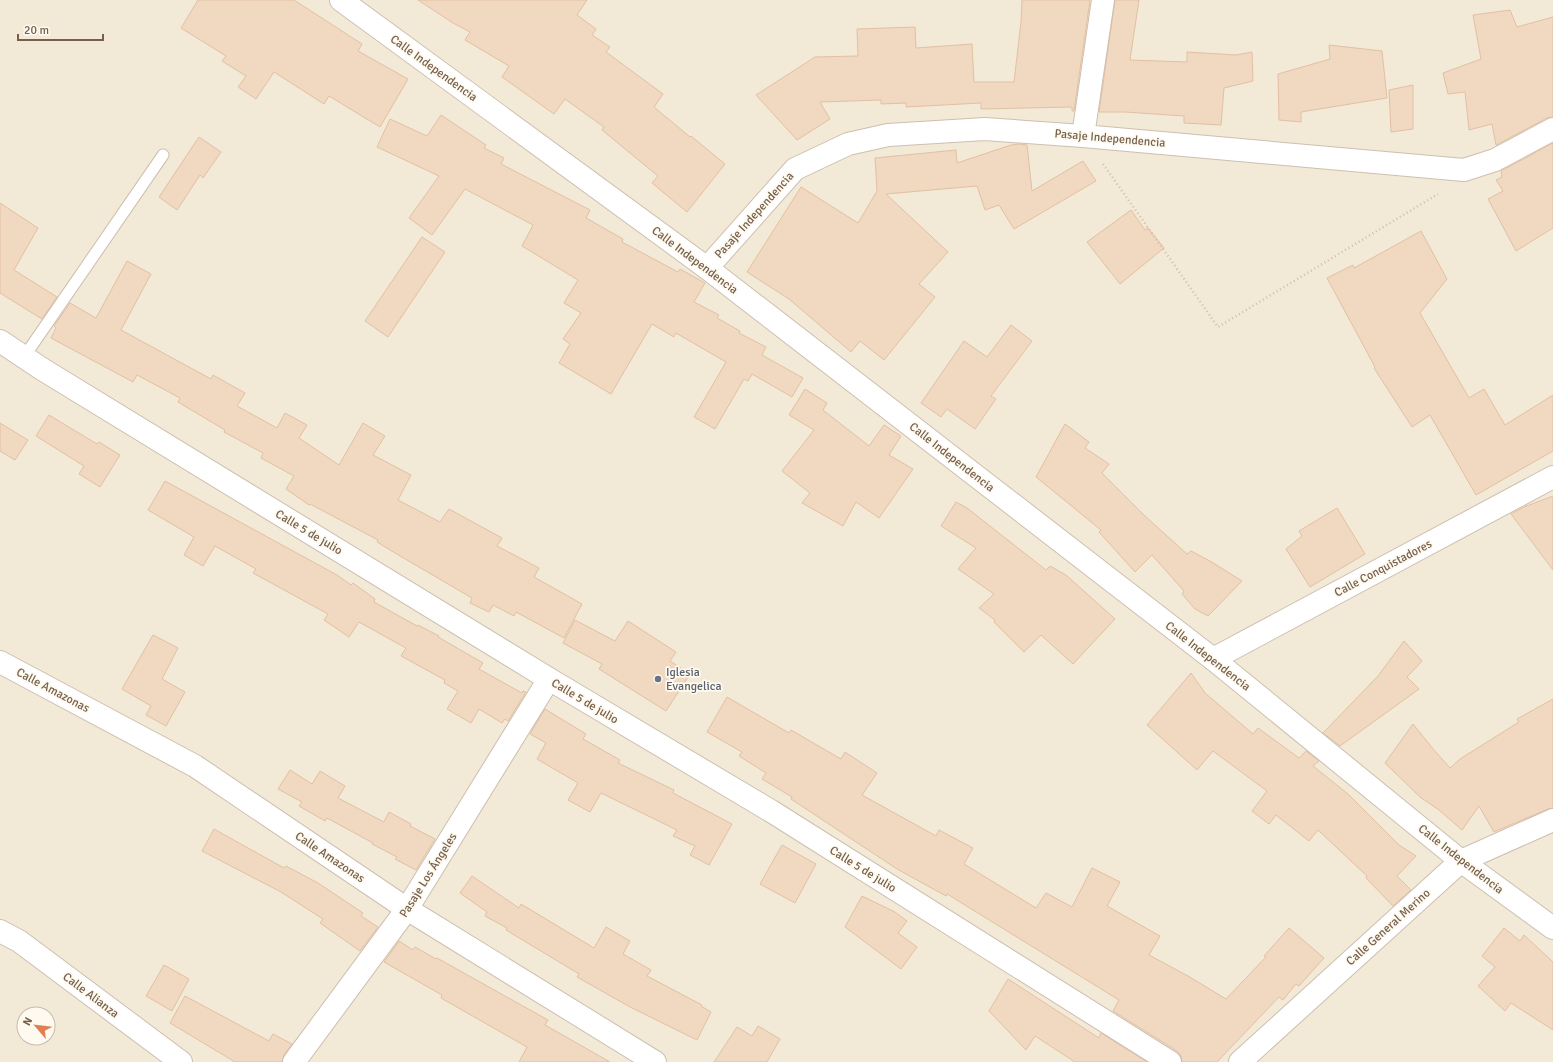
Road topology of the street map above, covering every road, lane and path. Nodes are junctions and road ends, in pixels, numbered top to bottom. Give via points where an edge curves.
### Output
1 (341, 0) edge
2 (1102, 0) edge
3 (1553, 129) edge
4 (1083, 136) junction
5 (163, 154) dead end
6 (1441, 193) dead end
7 (707, 268) junction
8 (0, 341) edge
9 (24, 357) junction
10 (1553, 477) edge
11 (1214, 659) junction
12 (0, 662) edge
13 (549, 679) junction
14 (1553, 820) edge
15 (1461, 861) junction
16 (407, 910) junction
17 (1553, 928) edge
18 (0, 930) edge
19 (181, 1062) edge
20 (294, 1062) edge
21 (655, 1062) edge
22 (1170, 1062) edge
23 (1240, 1062) edge

1 - 7 street, Calle Independencia
2 - 4 street
3 - 4 street, Pasaje Independencia via 1495,160 1464,170
4 - 6 path via 1218,327
4 - 7 street, Pasaje Independencia via 985,129 888,135 848,144 795,169
5 - 9 lane
7 - 11 street, Calle Independencia
8 - 9 street, Calle 5 de julio
9 - 13 street, Calle 5 de julio
10 - 11 street, Calle Conquistadores
11 - 15 street, Calle Independencia
12 - 16 street, Calle Amazonas via 194,766
13 - 16 street, Pasaje Los Ángeles
13 - 22 street, Calle 5 de julio via 771,811
14 - 15 street, Calle General Merino
15 - 17 street, Calle Independencia
15 - 23 street, Calle General Merino
16 - 20 street, Pasaje Los Ángeles
16 - 21 street, Calle Amazonas
18 - 19 street, Calle Alianza via 19,941

